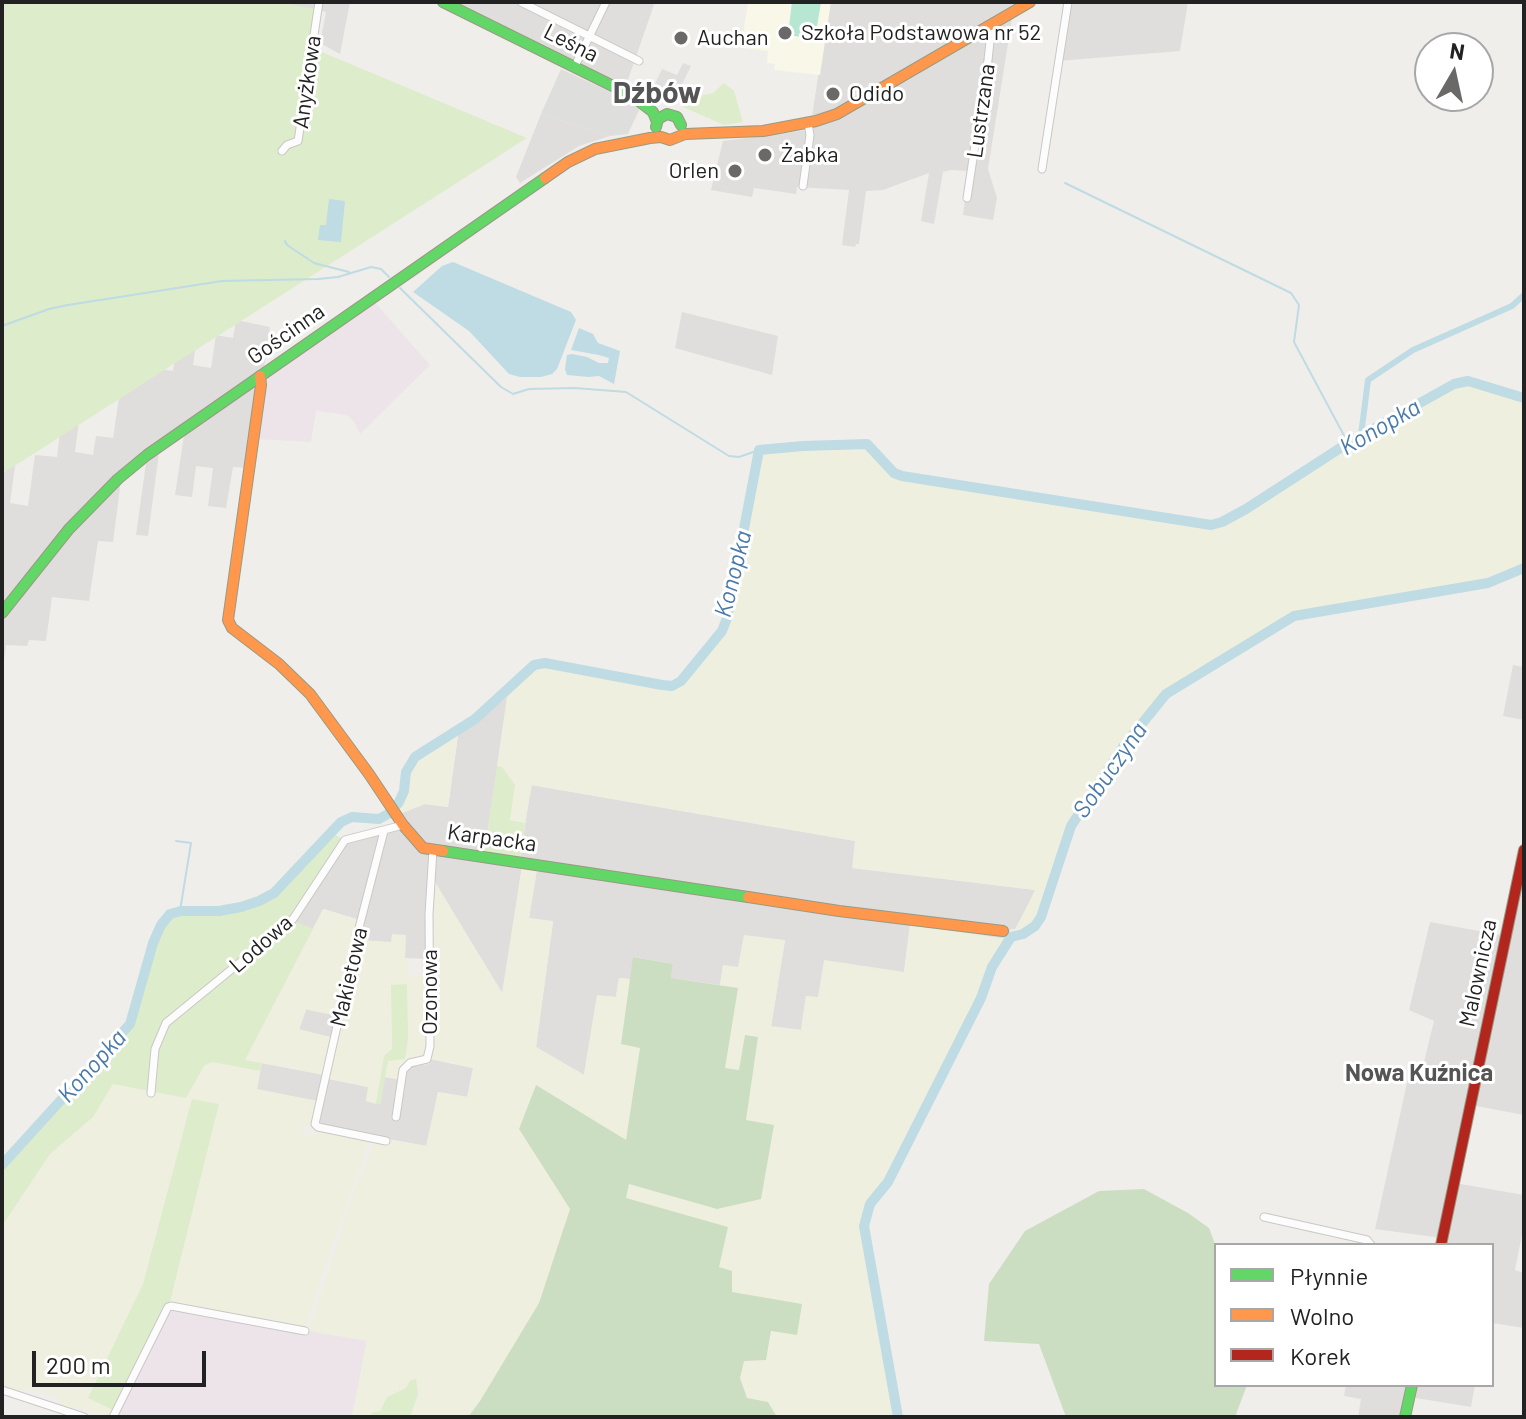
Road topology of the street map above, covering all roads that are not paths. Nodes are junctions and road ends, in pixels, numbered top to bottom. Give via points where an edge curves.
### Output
1 (319, 2) edge
2 (443, 2) edge
3 (521, 2) edge
4 (606, 2) edge
5 (1030, 2) edge
6 (1068, 2) edge
7 (992, 24) junction
8 (589, 37) junction
9 (639, 61) dead end
10 (575, 66) junction
11 (808, 123) junction
12 (660, 126) junction
13 (680, 130) junction
14 (282, 151) dead end
15 (1042, 169) dead end
16 (803, 186) dead end
17 (967, 198) dead end
18 (260, 376) junction
19 (2, 613) edge
20 (403, 825) junction
21 (384, 831) junction
22 (433, 850) junction
23 (1524, 850) edge
24 (1003, 931) dead end
25 (151, 1093) dead end
26 (396, 1117) dead end
27 (386, 1141) dead end
28 (1264, 1217) dead end
29 (1369, 1243) edge
30 (1441, 1243) edge
31 (305, 1331) dead end
32 (1412, 1387) edge
33 (2, 1390) edge
34 (84, 1417) edge
35 (113, 1417) edge
36 (1405, 1417) edge

1 - 14 street, Anyżkowa via 298,141
2 - 10 street, Leśna
3 - 8 street
4 - 8 street
5 - 7 street
6 - 15 street
7 - 11 street via 837,114
7 - 17 street, Lustrzana
8 - 9 street
8 - 10 street
10 - 12 street, Leśna via 638,99
11 - 13 street via 763,131
11 - 16 street
12 - 13 street via 670,140
12 - 13 street, Leśna via 672,115
12 - 18 street, Gościnna via 568,162
18 - 19 street, Gościnna via 118,479 69,529
18 - 20 street, Karpacka via 228,620 310,694
20 - 21 street, Lodowa
20 - 22 street, Karpacka via 418,844
21 - 25 street, Lodowa via 345,840 293,919 166,1023 155,1049
21 - 27 street, Makietowa via 315,1124
22 - 24 street, Karpacka
22 - 26 street, Ozonowa via 430,1046 427,1059 403,1070
23 - 30 street, Malownicza
28 - 29 street
31 - 35 street via 168,1307
32 - 36 street
33 - 34 street

